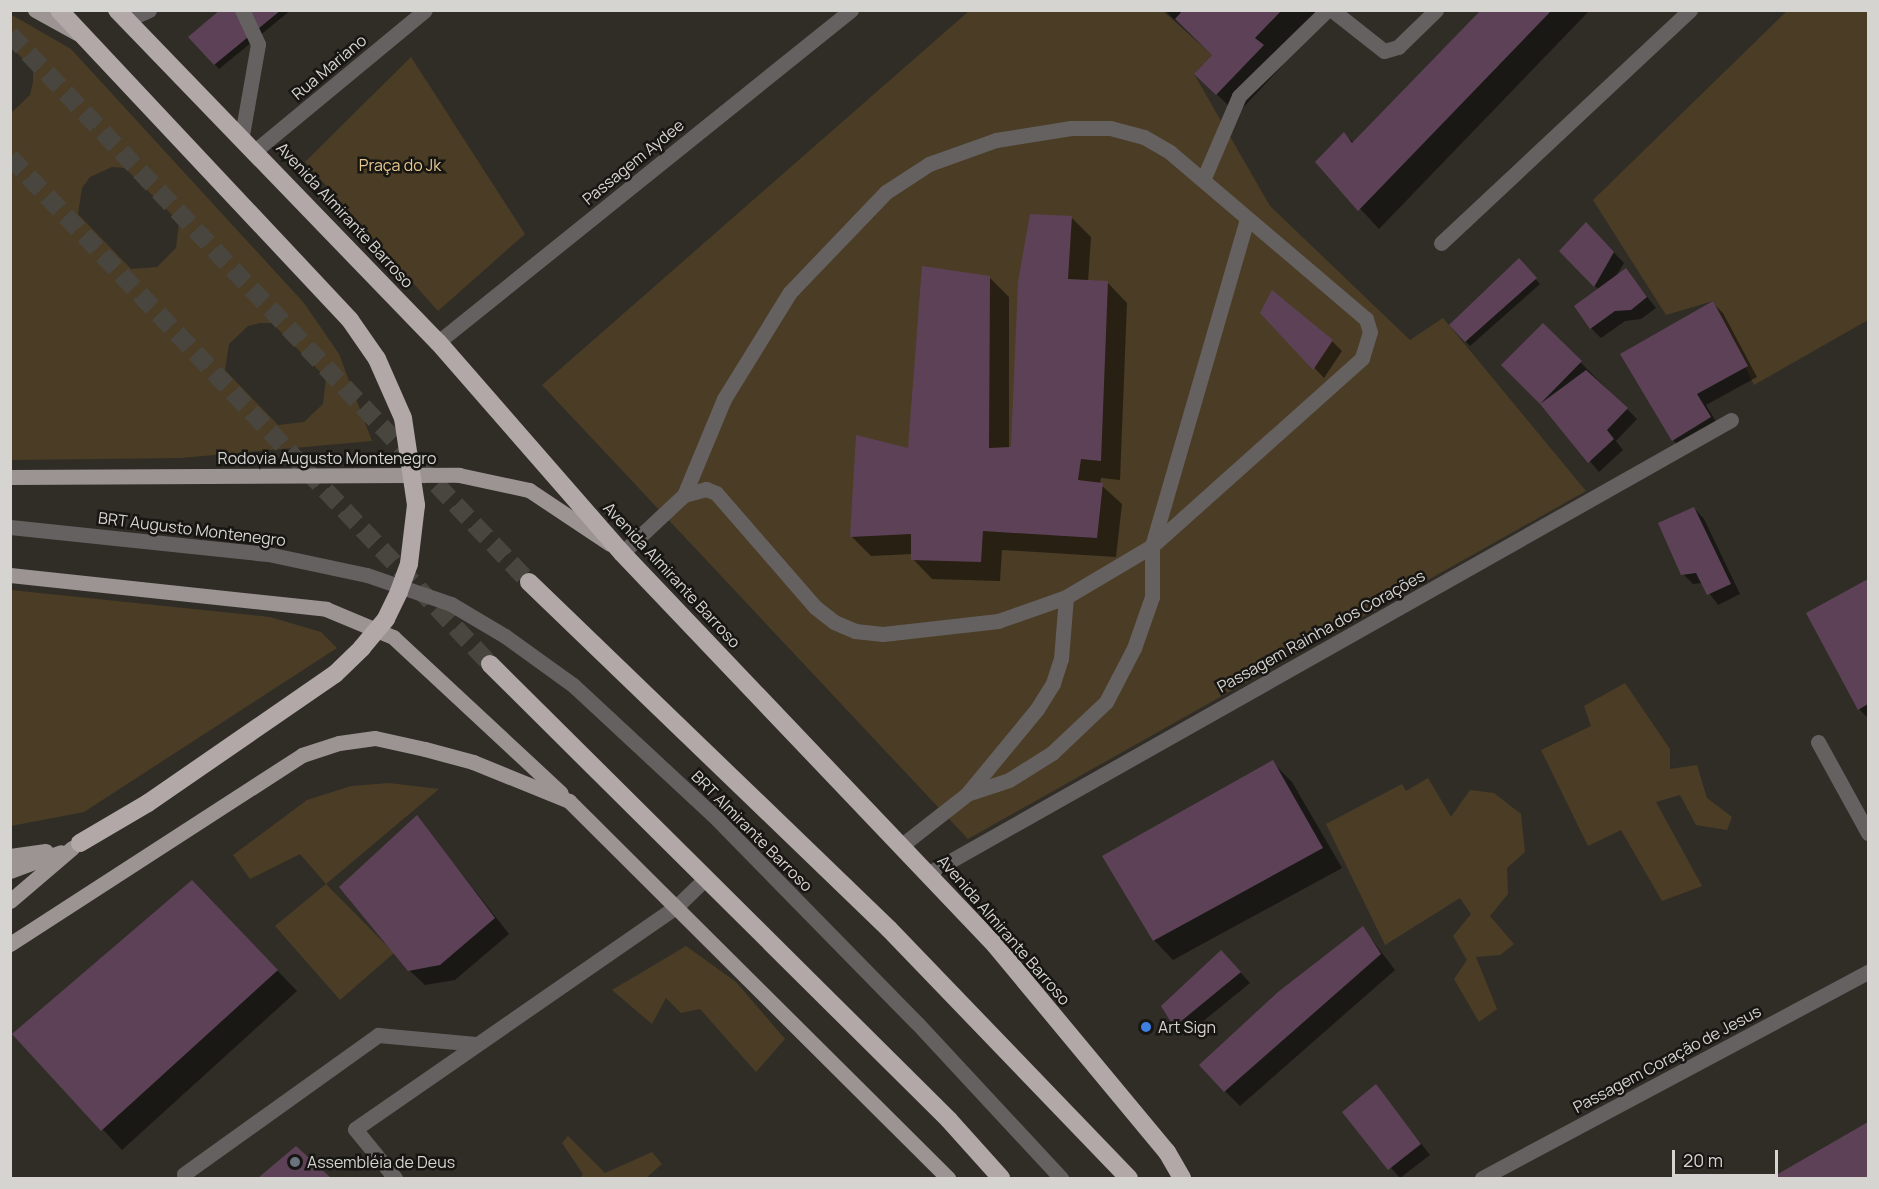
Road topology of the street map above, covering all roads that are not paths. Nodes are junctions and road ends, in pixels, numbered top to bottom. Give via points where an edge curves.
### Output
1 (35, 10) edge
2 (59, 10) edge
3 (149, 10) edge
4 (242, 10) edge
5 (425, 10) edge
6 (851, 10) edge
7 (1327, 10) edge
8 (1332, 10) edge
9 (1437, 10) edge
10 (1690, 10) edge
11 (122, 15) edge
12 (91, 42) junction
13 (242, 135) junction
14 (256, 150) junction
15 (1203, 180) junction
16 (1247, 218) junction
17 (1441, 243) dead end
18 (438, 342) junction
19 (1731, 420) dead end
20 (10, 477) edge
21 (684, 495) junction
22 (10, 527) edge
23 (1152, 546) junction
24 (622, 553) junction
25 (10, 575) edge
26 (367, 575) joint
27 (528, 582) tunnel mouth
28 (1066, 597) junction
29 (490, 664) tunnel mouth
30 (1818, 742) dead end
31 (967, 794) junction
32 (569, 801) junction
33 (1869, 833) edge
34 (902, 845) junction
35 (76, 846) junction
36 (10, 856) edge
37 (10, 871) edge
38 (929, 873) junction
39 (705, 879) junction
40 (10, 901) edge
41 (676, 907) junction
42 (10, 944) edge
43 (1869, 972) edge
44 (476, 1044) junction
45 (184, 1174) dead end
46 (395, 1179) edge
47 (948, 1179) edge
48 (1001, 1179) edge
49 (1061, 1179) edge
50 (1129, 1179) edge
51 (1182, 1179) edge
52 (1482, 1179) edge

1 - 12 main road
2 - 12 highway
3 - 11 street
4 - 13 street via 258,44
5 - 14 street, Rua Mariano
6 - 18 street, Passagem Aydee
7 - 15 street via 1239,96
8 - 9 street via 1384,51 1398,47
10 - 17 street
11 - 13 highway, Avenida Almirante Barroso
12 - 35 highway via 357,330 377,359 403,418 416,505 409,564 399,592 386,620 362,648 325,681 148,803
13 - 14 highway, Avenida Almirante Barroso
14 - 18 highway, Avenida Almirante Barroso
15 - 16 street
15 - 21 street via 1170,152 1144,137 1110,128 1071,128 996,140 929,164 886,192 790,292 724,399
16 - 23 street
16 - 23 street via 1366,319 1368,347 1362,358
18 - 24 highway, Avenida Almirante Barroso
19 - 38 street, Passagem Rainha dos Corações
20 - 24 main road, Rodovia Augusto Montenegro via 459,475 529,490
21 - 24 street
21 - 28 street via 695,489 716,493 815,607 834,622 855,631 883,634 998,621
22 - 26 street, BRT Augusto Montenegro via 268,554
23 - 28 street
23 - 31 street via 1152,597 1134,648 1106,702 1052,753 1009,780
24 - 34 highway, Avenida Almirante Barroso
25 - 32 main road via 326,609 393,637
26 - 49 street, BRT Almirante Barroso via 451,604 573,685 716,818 917,1023
27 - 50 highway via 889,929
28 - 31 street via 1066,628 1053,683 1037,710
29 - 39 highway
30 - 33 street
31 - 34 street
32 - 41 main road
32 - 42 main road via 474,762 424,749 375,738 339,743 302,755 262,778
34 - 38 highway, Avenida Almirante Barroso
35 - 36 main road
35 - 37 main road
35 - 40 main road
38 - 51 highway, Avenida Almirante Barroso via 995,945 1167,1152
39 - 41 street
39 - 48 highway via 949,1120
41 - 44 street
41 - 47 main road
43 - 52 street, Passagem Coração de Jesus
44 - 45 street via 378,1035
44 - 46 street via 355,1129

